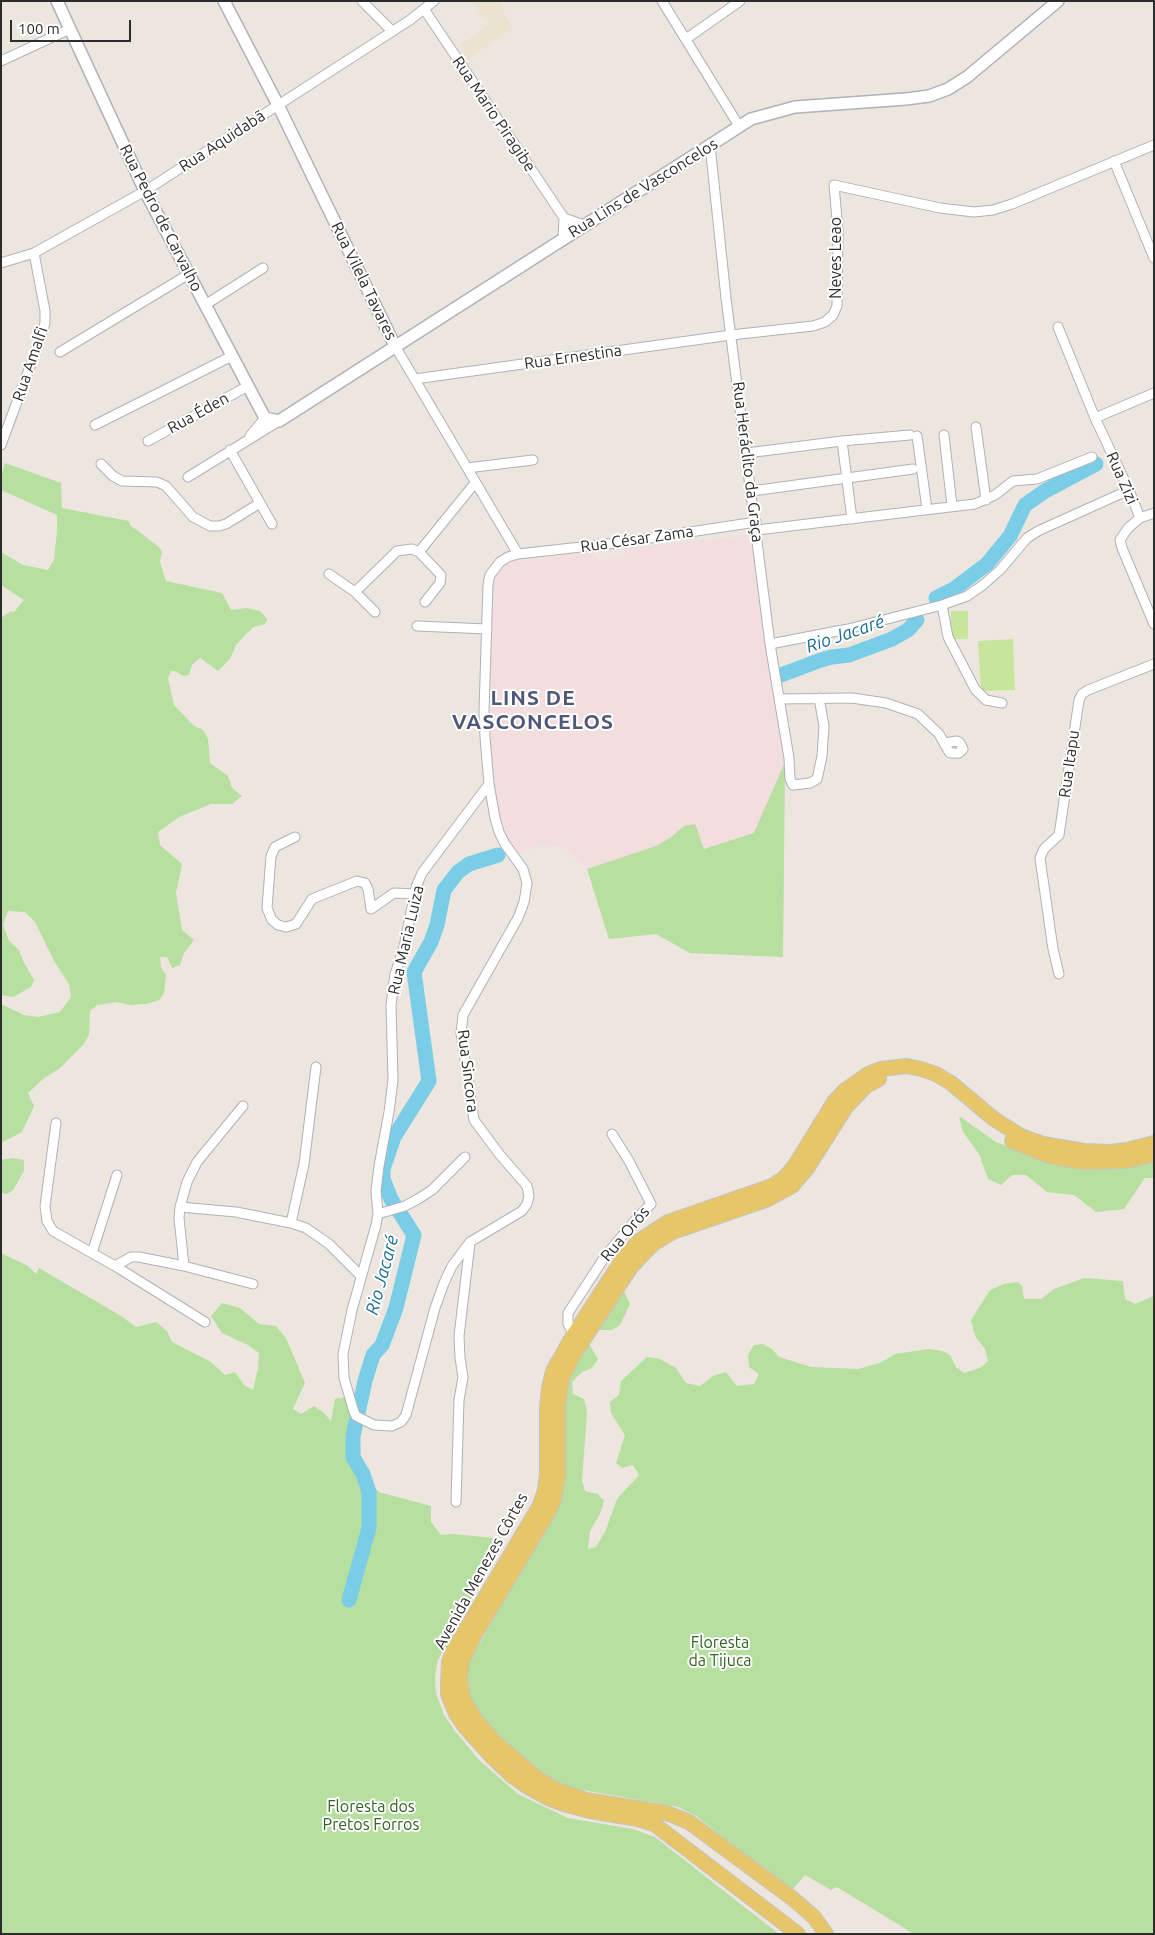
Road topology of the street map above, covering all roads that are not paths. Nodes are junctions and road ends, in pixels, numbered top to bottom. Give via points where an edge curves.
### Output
1 (57, 1) edge
2 (224, 1) edge
3 (362, 1) edge
4 (434, 1) edge
5 (662, 1) edge
6 (740, 1) edge
7 (1058, 1) edge
8 (424, 9) junction
9 (70, 29) junction
10 (392, 31) junction
11 (686, 39) junction
12 (1, 61) edge
13 (278, 105) junction
14 (739, 126) junction
15 (710, 145) junction
16 (1154, 145) edge
17 (1114, 161) junction
18 (145, 191) junction
19 (564, 218) junction
20 (584, 225) junction
21 (563, 238) junction
22 (34, 253) junction
23 (1154, 258) edge
24 (1, 264) edge
25 (263, 268) dead end
26 (189, 274) junction
27 (205, 305) junction
28 (1058, 327) dead end
29 (731, 335) junction
30 (395, 346) junction
31 (60, 352) dead end
32 (232, 356) junction
33 (415, 379) junction
34 (248, 386) junction
35 (1154, 393) edge
36 (265, 418) junction
37 (1095, 418) junction
38 (279, 421) junction
39 (95, 425) dead end
40 (976, 427) dead end
41 (944, 436) dead end
42 (247, 440) junction
43 (148, 441) dead end
44 (842, 441) junction
45 (1, 445) edge
46 (230, 450) junction
47 (747, 453) junction
48 (1092, 457) dead end
49 (534, 460) dead end
50 (101, 464) dead end
51 (467, 468) junction
52 (913, 469) dead end
53 (188, 477) dead end
54 (846, 478) junction
55 (475, 483) junction
56 (1129, 490) junction
57 (752, 491) junction
58 (986, 500) junction
59 (260, 503) junction
60 (952, 506) junction
61 (927, 509) junction
62 (1154, 513) edge
63 (1140, 518) junction
64 (852, 519) junction
65 (272, 524) dead end
66 (757, 526) junction
67 (419, 552) junction
68 (518, 554) junction
69 (329, 574) dead end
70 (355, 592) junction
71 (425, 602) dead end
72 (942, 605) junction
73 (375, 612) dead end
74 (1154, 624) edge
75 (417, 626) dead end
76 (487, 630) junction
77 (770, 644) junction
78 (1154, 664) edge
79 (819, 698) junction
80 (779, 699) junction
81 (1002, 703) dead end
82 (944, 743) dead end
83 (489, 784) junction
84 (295, 837) dead end
85 (414, 894) junction
86 (1059, 974) dead end
87 (316, 1067) dead end
88 (243, 1106) dead end
89 (56, 1123) dead end
90 (612, 1134) dead end
91 (1154, 1143) edge
92 (1154, 1154) edge
93 (465, 1157) dead end
94 (117, 1175) dead end
95 (180, 1207) junction
96 (378, 1214) junction
97 (292, 1223) junction
98 (470, 1242) junction
99 (92, 1253) junction
100 (115, 1266) junction
101 (184, 1266) junction
102 (362, 1276) junction
103 (252, 1284) dead end
104 (205, 1322) dead end
105 (574, 1334) junction
106 (356, 1416) joint
107 (456, 1502) dead end
108 (720, 1846) junction
109 (704, 1862) junction
110 (792, 1898) junction
111 (776, 1917) junction
112 (798, 1934) edge
113 (826, 1934) edge

1 - 9 street, Rua Pedro de Carvalho
2 - 13 street, Rua Vilela Tavares
3 - 10 street
4 - 8 street, Rua Aquidabã
5 - 11 street
6 - 11 street
7 - 14 street, Rua Lins de Vasconcelos via 948,89 914,98 795,107 770,112
8 - 10 street, Rua Aquidabã
8 - 19 street, Rua Mario Piragibe
9 - 12 street
9 - 18 street, Rua Pedro de Carvalho
10 - 13 street, Rua Aquidabã
11 - 14 street
13 - 18 street, Rua Aquidabã
13 - 30 street, Rua Vilela Tavares
14 - 15 street, Rua Lins de Vasconcelos
15 - 20 street, Rua Lins de Vasconcelos
15 - 29 street, Rua Heráclito da Graça
16 - 17 street
17 - 23 street
17 - 29 street, Neves Leao via 1012,204 974,212 940,208 834,185 838,287 833,315 813,326
18 - 22 street, Rua Aquidabã
18 - 26 street, Rua Pedro de Carvalho
19 - 20 street
19 - 21 street
20 - 21 street, Rua Lins de Vasconcelos
21 - 30 street, Rua Lins de Vasconcelos
22 - 24 street, Rua Aquidabã
22 - 45 street, Rua Amalfi via 45,323
25 - 27 street
26 - 27 street, Rua Pedro de Carvalho
26 - 31 street
27 - 32 street, Rua Pedro de Carvalho
28 - 37 street, Rua Zizi
29 - 33 street, Rua Ernestina
29 - 47 street, Rua Heráclito da Graça
30 - 33 street, Rua Vilela Tavares
30 - 38 street, Rua Lins de Vasconcelos
32 - 34 street, Rua Pedro de Carvalho
32 - 39 street
33 - 51 street, Rua Vilela Tavares
34 - 36 street, Rua Pedro de Carvalho
34 - 43 street, Rua Éden
35 - 37 street
36 - 38 street
36 - 42 street, Rua Lins de Vasconcelos
37 - 56 street, Rua Zizi
38 - 42 street, Rua Lins de Vasconcelos
40 - 58 street
41 - 60 street
42 - 46 street, Rua Lins de Vasconcelos
44 - 47 street
44 - 54 street
44 - 61 street via 913,436
46 - 53 street, Rua Lins de Vasconcelos
46 - 59 street
47 - 57 street, Rua Heráclito da Graça
48 - 58 street via 1037,479 1013,481
49 - 51 street
50 - 59 street via 122,481 157,482 166,486 193,517 210,526 226,524
51 - 55 street, Rua Vilela Tavares
52 - 54 street
54 - 57 street
54 - 64 street
55 - 67 street
55 - 68 street, Rua Vilela Tavares
56 - 63 street, Rua Zizi
56 - 72 street via 1038,531 983,585 967,596
57 - 66 street, Rua Heráclito da Graça
58 - 60 street, Rua César Zama
59 - 65 street
60 - 61 street, Rua César Zama
61 - 64 street, Rua César Zama
62 - 63 street
63 - 74 street, Rua Zizi via 1120,540
64 - 66 street, Rua César Zama
66 - 68 street, Rua César Zama
66 - 77 street, Rua Heráclito da Graça
67 - 70 street via 397,551
67 - 71 street via 441,576 440,583
68 - 76 street via 500,562 490,575
69 - 70 street
70 - 73 street
72 - 77 street via 848,629
72 - 81 street via 948,637 975,689 986,700
75 - 76 street
76 - 83 street via 484,737
77 - 80 street, Rua Heráclito da Graça
78 - 86 street, Rua Itapu via 1082,694 1077,708 1059,834 1040,858
79 - 80 street
79 - 80 street, Rua Heráclito da Graça via 824,740 817,779 796,785 790,779
79 - 82 street via 865,698 902,708 918,714
83 - 85 street, Rua Maria Luiza via 422,873
83 - 98 street, Rua Sincora via 499,832 523,869 527,883 518,918 463,1015 462,1047 474,1120 527,1186 529,1196 522,1211
84 - 85 street via 275,848 271,856 268,908 272,920 278,925 296,924 312,900 357,881 365,883 372,909 394,893
85 - 96 street, Rua Maria Luiza via 391,1005 393,1080 376,1190
87 - 97 street via 304,1164
88 - 95 street via 197,1162
89 - 99 street via 46,1192 47,1221 54,1231
90 - 105 street, Rua Orós via 651,1204 606,1255 568,1313 568,1324
91 - 105 main road, Avenida Menezes Côrtes via 1111,1152 1043,1144 1021,1136 994,1119 936,1074 907,1066 881,1069 844,1090 783,1179 772,1186 668,1222 639,1241 624,1257
92 - 108 main road, Avenida Menezes Côrtes via 1108,1163 1050,1156 1012,1141 946,1089 922,1078 909,1075 876,1080 846,1107 792,1186 766,1200 673,1232 643,1253 574,1354 559,1389 559,1469 554,1500 466,1651 460,1678 463,1698 495,1742 538,1779 555,1789 586,1800 680,1817
93 - 96 street via 432,1190 406,1206
94 - 99 street
95 - 97 street via 236,1212
95 - 101 street
96 - 102 street, Rua Maria Luiza
97 - 102 street via 318,1235
98 - 106 street, Rua Sincora via 444,1282 406,1415 392,1426 374,1425
98 - 107 street via 459,1336 464,1377 459,1400
99 - 100 street
100 - 101 street via 131,1257
100 - 104 street
101 - 103 street
102 - 106 street, Rua Maria Luiza via 343,1354 344,1378
105 - 109 main road, Avenida Menezes Côrtes via 553,1371 549,1388 547,1474 540,1505 453,1651 448,1672 448,1694 465,1727 491,1756 528,1787 563,1804 654,1824
108 - 109 main road via 704,1845
108 - 110 main road, Avenida Menezes Côrtes
109 - 111 main road, Avenida Menezes Côrtes
110 - 111 main road via 791,1915
110 - 113 main road, Avenida Menezes Côrtes via 814,1917
111 - 112 main road, Avenida Menezes Côrtes

